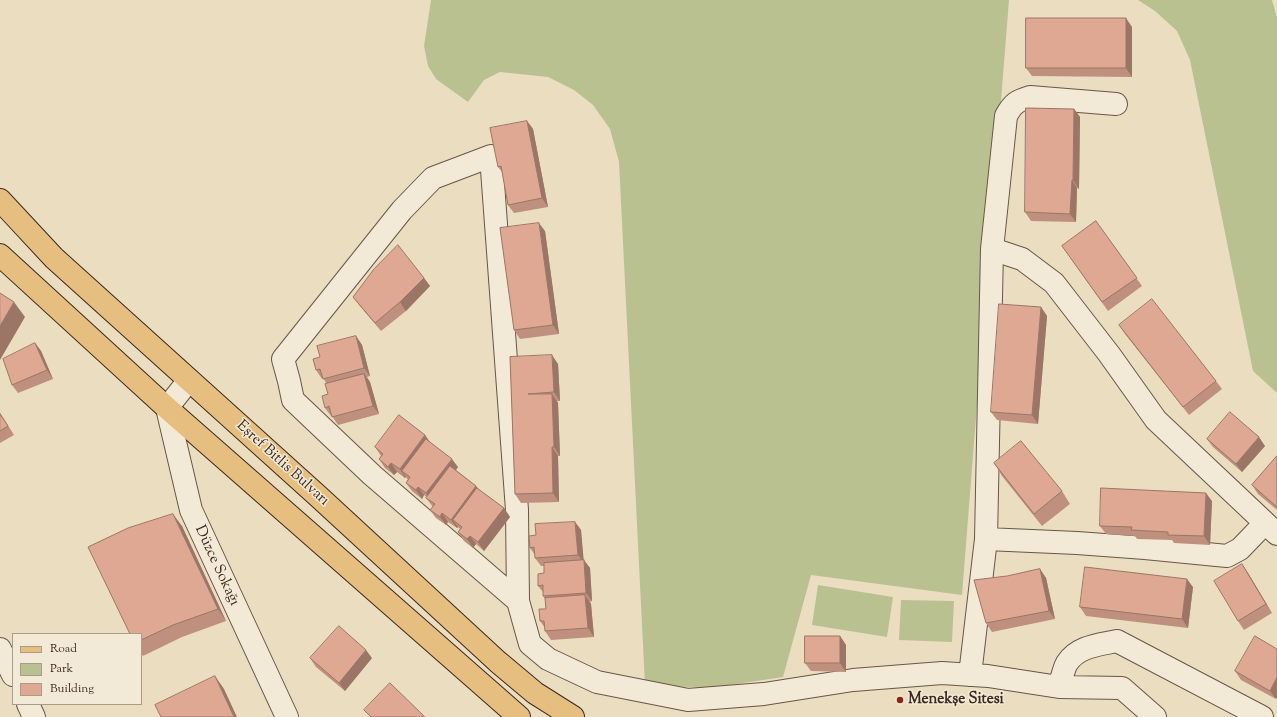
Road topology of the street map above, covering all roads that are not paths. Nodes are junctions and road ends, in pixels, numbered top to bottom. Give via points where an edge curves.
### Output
1 (1116, 104) dead end
2 (0, 200) edge
3 (992, 250) junction
4 (0, 255) edge
5 (189, 380) junction
6 (166, 408) junction
7 (1271, 528) edge
8 (986, 539) junction
9 (518, 601) junction
10 (0, 649) edge
11 (12, 673) edge
12 (970, 675) junction
13 (1059, 687) junction
14 (28, 705) edge
15 (34, 717) edge
16 (287, 717) edge
17 (519, 717) edge
18 (573, 717) edge
19 (1155, 717) edge
20 (1262, 717) edge

1 - 3 street via 1030,97 1012,105 1006,116
2 - 5 main road, Eşref Bitlis Bulvarı via 54,258
3 - 7 street via 1022,259 1054,283 1156,420
3 - 8 street
4 - 6 main road
5 - 6 street
5 - 18 main road, Eşref Bitlis Bulvarı via 498,662 535,693
6 - 16 street, Düzce Sokağı via 191,510
6 - 17 main road
7 - 8 street via 1227,556 1077,543
8 - 12 street
9 - 9 street via 517,510 491,156 433,178 402,210 283,359 293,400 372,474
9 - 12 street via 530,644 548,659 597,682 688,700 764,694 853,680 942,673
10 - 11 street
12 - 13 street
13 - 19 street via 1122,688
13 - 20 street via 1067,664 1075,653 1092,646 1117,641
14 - 15 street

